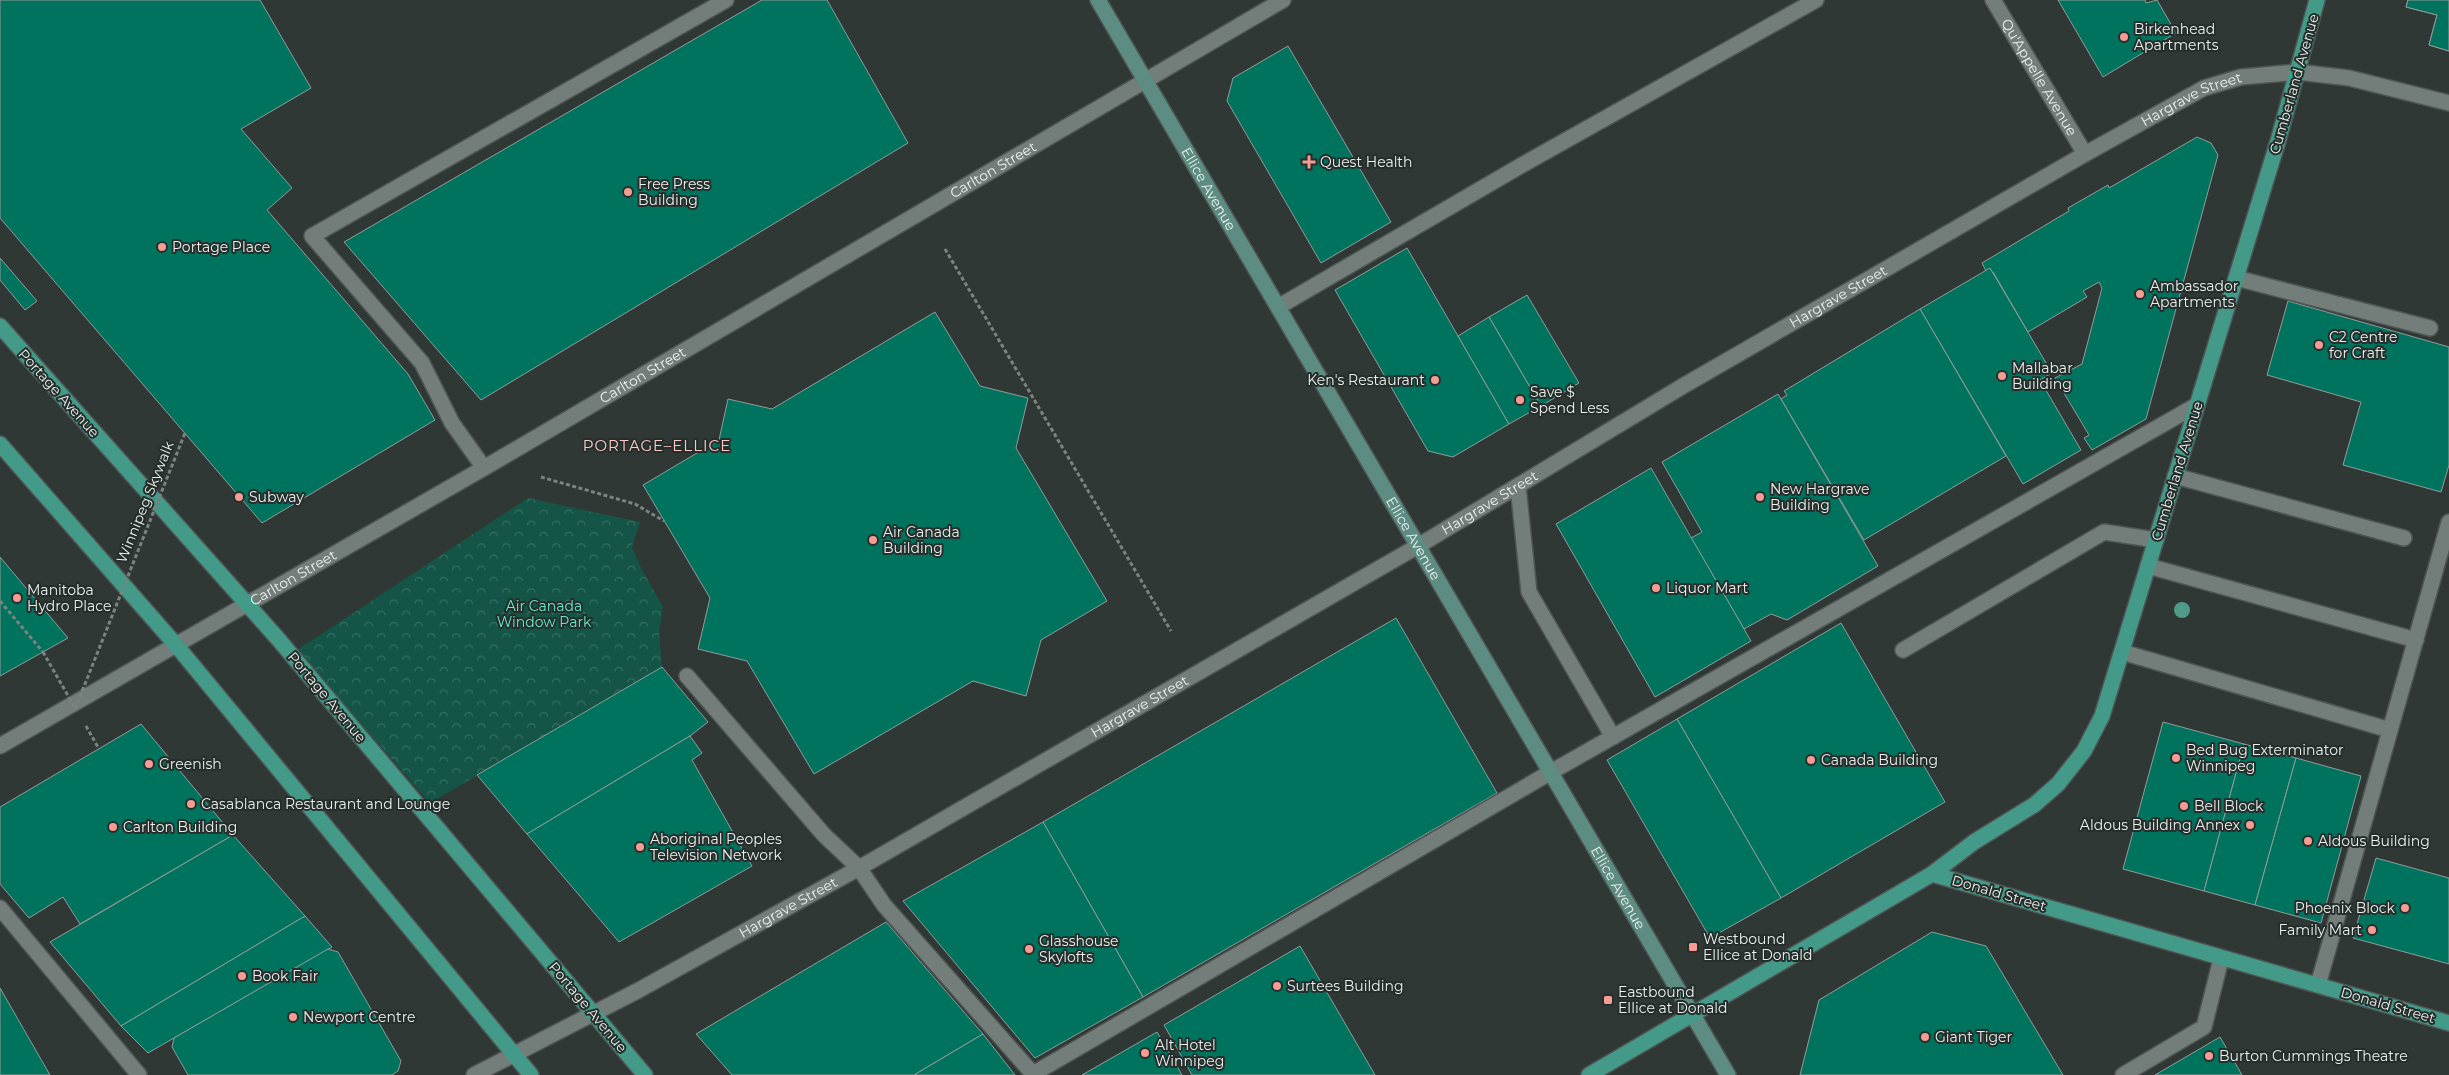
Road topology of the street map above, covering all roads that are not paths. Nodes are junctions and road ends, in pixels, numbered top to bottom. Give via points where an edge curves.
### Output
1 (726, 0) edge
2 (1098, 0) edge
3 (1283, 0) edge
4 (1816, 0) edge
5 (1993, 0) edge
6 (2317, 0) edge
7 (2298, 72) junction
8 (1145, 81) junction
9 (2449, 103) edge
10 (2085, 154) junction
11 (2236, 278) junction
12 (1278, 307) junction
13 (0, 326) edge
14 (2430, 328) dead end
15 (2197, 405) junction
16 (0, 444) edge
17 (484, 468) junction
18 (2175, 476) junction
19 (1518, 486) junction
20 (2449, 522) edge
21 (2404, 538) dead end
22 (2156, 540) junction
23 (1418, 546) junction
24 (2148, 566) junction
25 (247, 602) junction
26 (2416, 640) junction
27 (176, 645) junction
28 (1903, 650) dead end
29 (2122, 652) junction
30 (687, 676) dead end
31 (2390, 730) junction
32 (1613, 737) junction
33 (0, 746) edge
34 (1551, 772) junction
35 (859, 868) junction
36 (1932, 874) junction
37 (0, 908) edge
38 (2222, 959) junction
39 (2318, 985) junction
40 (594, 1014) junction
41 (1692, 1014) junction
42 (2449, 1023) edge
43 (514, 1055) junction
44 (139, 1075) edge
45 (474, 1075) edge
46 (531, 1075) edge
47 (645, 1075) edge
48 (1588, 1075) edge
49 (1728, 1075) edge
50 (2123, 1075) edge

1 - 17 street via 312,236 422,363 452,423
2 - 8 main road, Ellice Avenue
3 - 8 street, Carlton Street
4 - 12 street
5 - 10 street, Qu'Appelle Avenue
6 - 7 main road, Cumberland Avenue
7 - 9 street, Hargrave Street via 2349,78
7 - 10 street, Hargrave Street via 2241,76 2204,88
7 - 11 main road, Cumberland Avenue
8 - 12 main road, Ellice Avenue
8 - 17 street, Carlton Street
10 - 19 street, Hargrave Street via 1683,386
11 - 14 street
11 - 15 main road, Cumberland Avenue
12 - 23 main road, Ellice Avenue
13 - 25 main road, Portage Avenue
15 - 18 main road, Cumberland Avenue
15 - 32 street
16 - 27 main road
17 - 25 street, Carlton Street
18 - 21 street
18 - 22 main road, Cumberland Avenue
19 - 23 street, Hargrave Street
19 - 32 street via 1529,592
20 - 26 street
22 - 24 main road, Cumberland Avenue
22 - 28 street via 2104,532
23 - 34 main road, Ellice Avenue
23 - 35 street, Hargrave Street
24 - 26 street
24 - 29 main road, Cumberland Avenue
25 - 27 street, Carlton Street
25 - 40 main road, Portage Avenue
26 - 31 street
27 - 33 street, Carlton Street
27 - 43 main road
29 - 31 street
29 - 36 main road, Cumberland Avenue via 2102,716 2084,751 2058,784 2034,805 1974,842
30 - 35 street via 811,820
31 - 39 street
32 - 34 street
34 - 35 street via 1033,1074 884,905
34 - 41 main road, Ellice Avenue
35 - 40 street, Hargrave Street
36 - 38 main road, Donald Street
36 - 41 main road
37 - 44 street
38 - 39 main road, Donald Street
38 - 50 street via 2204,1027
39 - 42 main road, Donald Street
40 - 43 street, Hargrave Street
40 - 47 main road, Portage Avenue
41 - 48 main road
41 - 49 main road, Ellice Avenue
43 - 45 street, Hargrave Street
43 - 46 main road

